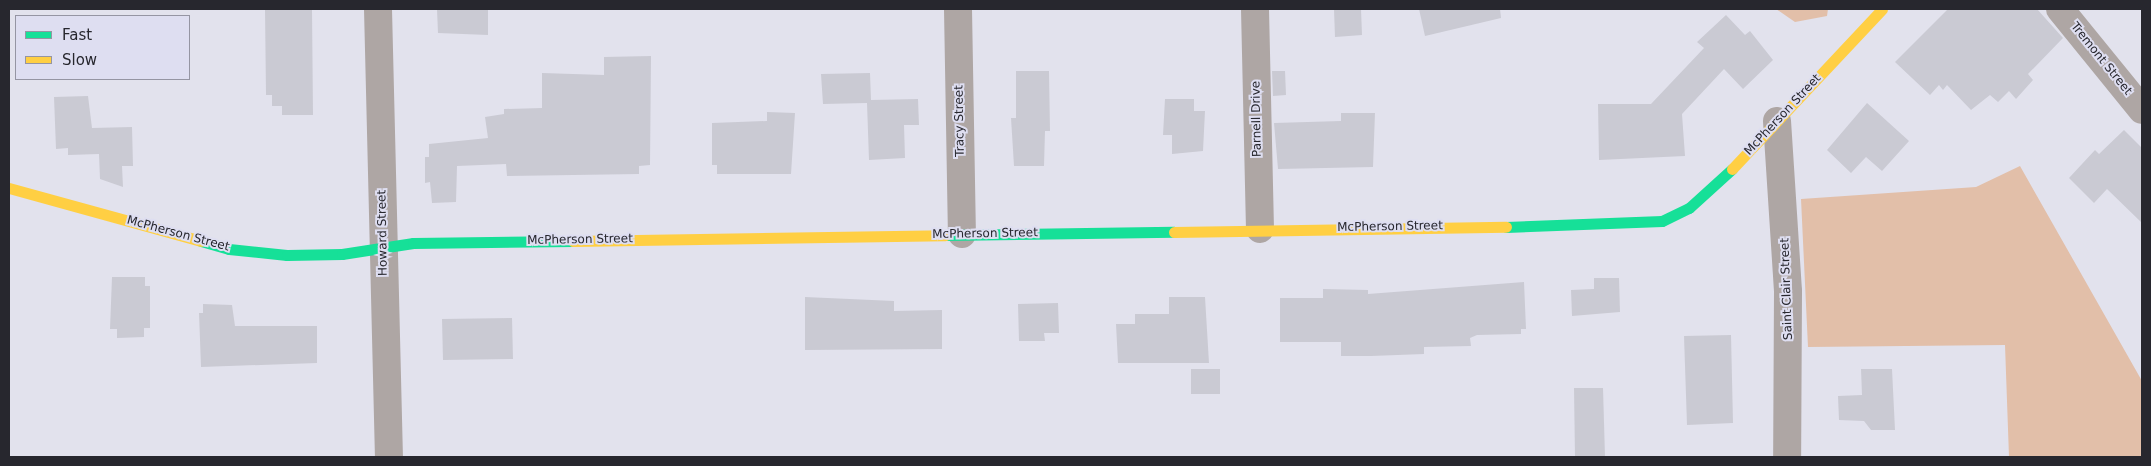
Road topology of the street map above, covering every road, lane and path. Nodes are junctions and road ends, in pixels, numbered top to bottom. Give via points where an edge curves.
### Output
1 (378, 9) edge
2 (958, 9) edge
3 (1255, 9) edge
4 (1882, 9) edge
5 (2060, 9) edge
6 (2142, 110) edge
7 (1777, 121) junction
8 (9, 188) edge
9 (1260, 229) junction
10 (962, 234) junction
11 (383, 247) junction
12 (390, 457) edge
13 (1787, 457) edge

1 - 11 street, Howard Street
2 - 10 street, Tracy Street
3 - 9 street, Parnell Drive
4 - 7 street, McPherson Street
5 - 6 street, Tremont Street
7 - 9 street, McPherson Street via 1714,189 1689,208 1662,221
7 - 13 street, Saint Clair Street via 1788,292
8 - 11 street, McPherson Street via 257,254 342,254
9 - 10 street, McPherson Street
10 - 11 street, McPherson Street via 423,243
11 - 12 street, Howard Street

